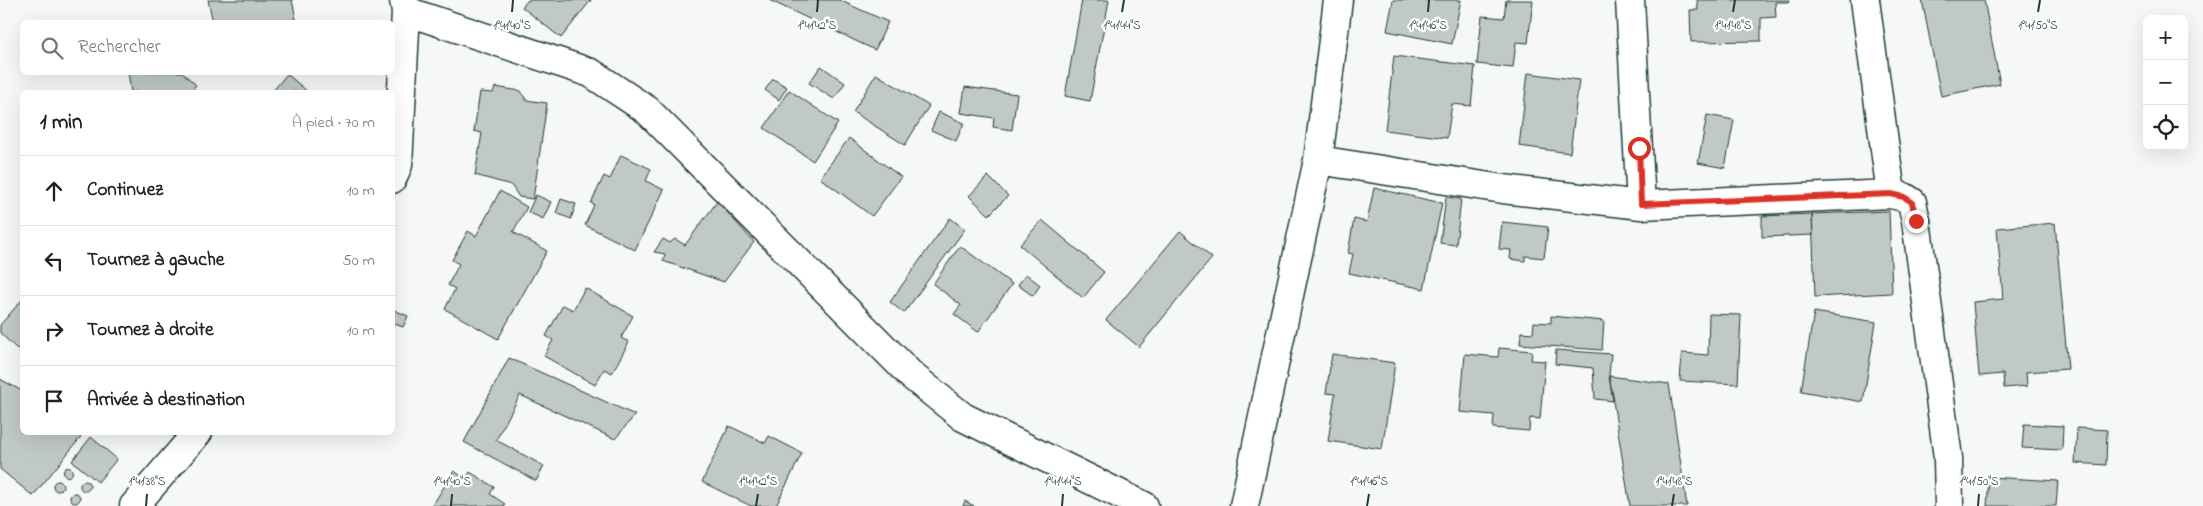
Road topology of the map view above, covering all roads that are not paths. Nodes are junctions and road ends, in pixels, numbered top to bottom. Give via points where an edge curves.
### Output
1 (1338, 0) edge
2 (1630, 0) edge
3 (1865, 0) edge
4 (405, 6) edge
5 (1318, 160) junction
6 (395, 172) edge
7 (1891, 194) junction
8 (1641, 204) junction
9 (195, 435) edge
10 (134, 506) edge
11 (1144, 506) edge
12 (1244, 506) edge
13 (1949, 506) edge

1 - 5 street
2 - 8 street
3 - 7 street
4 - 6 street via 398,165
4 - 11 street via 591,73 647,110 912,376 963,417
5 - 8 street via 1503,189
5 - 12 street
7 - 8 street
7 - 13 street via 1912,202 1916,221 1948,458
9 - 10 street

